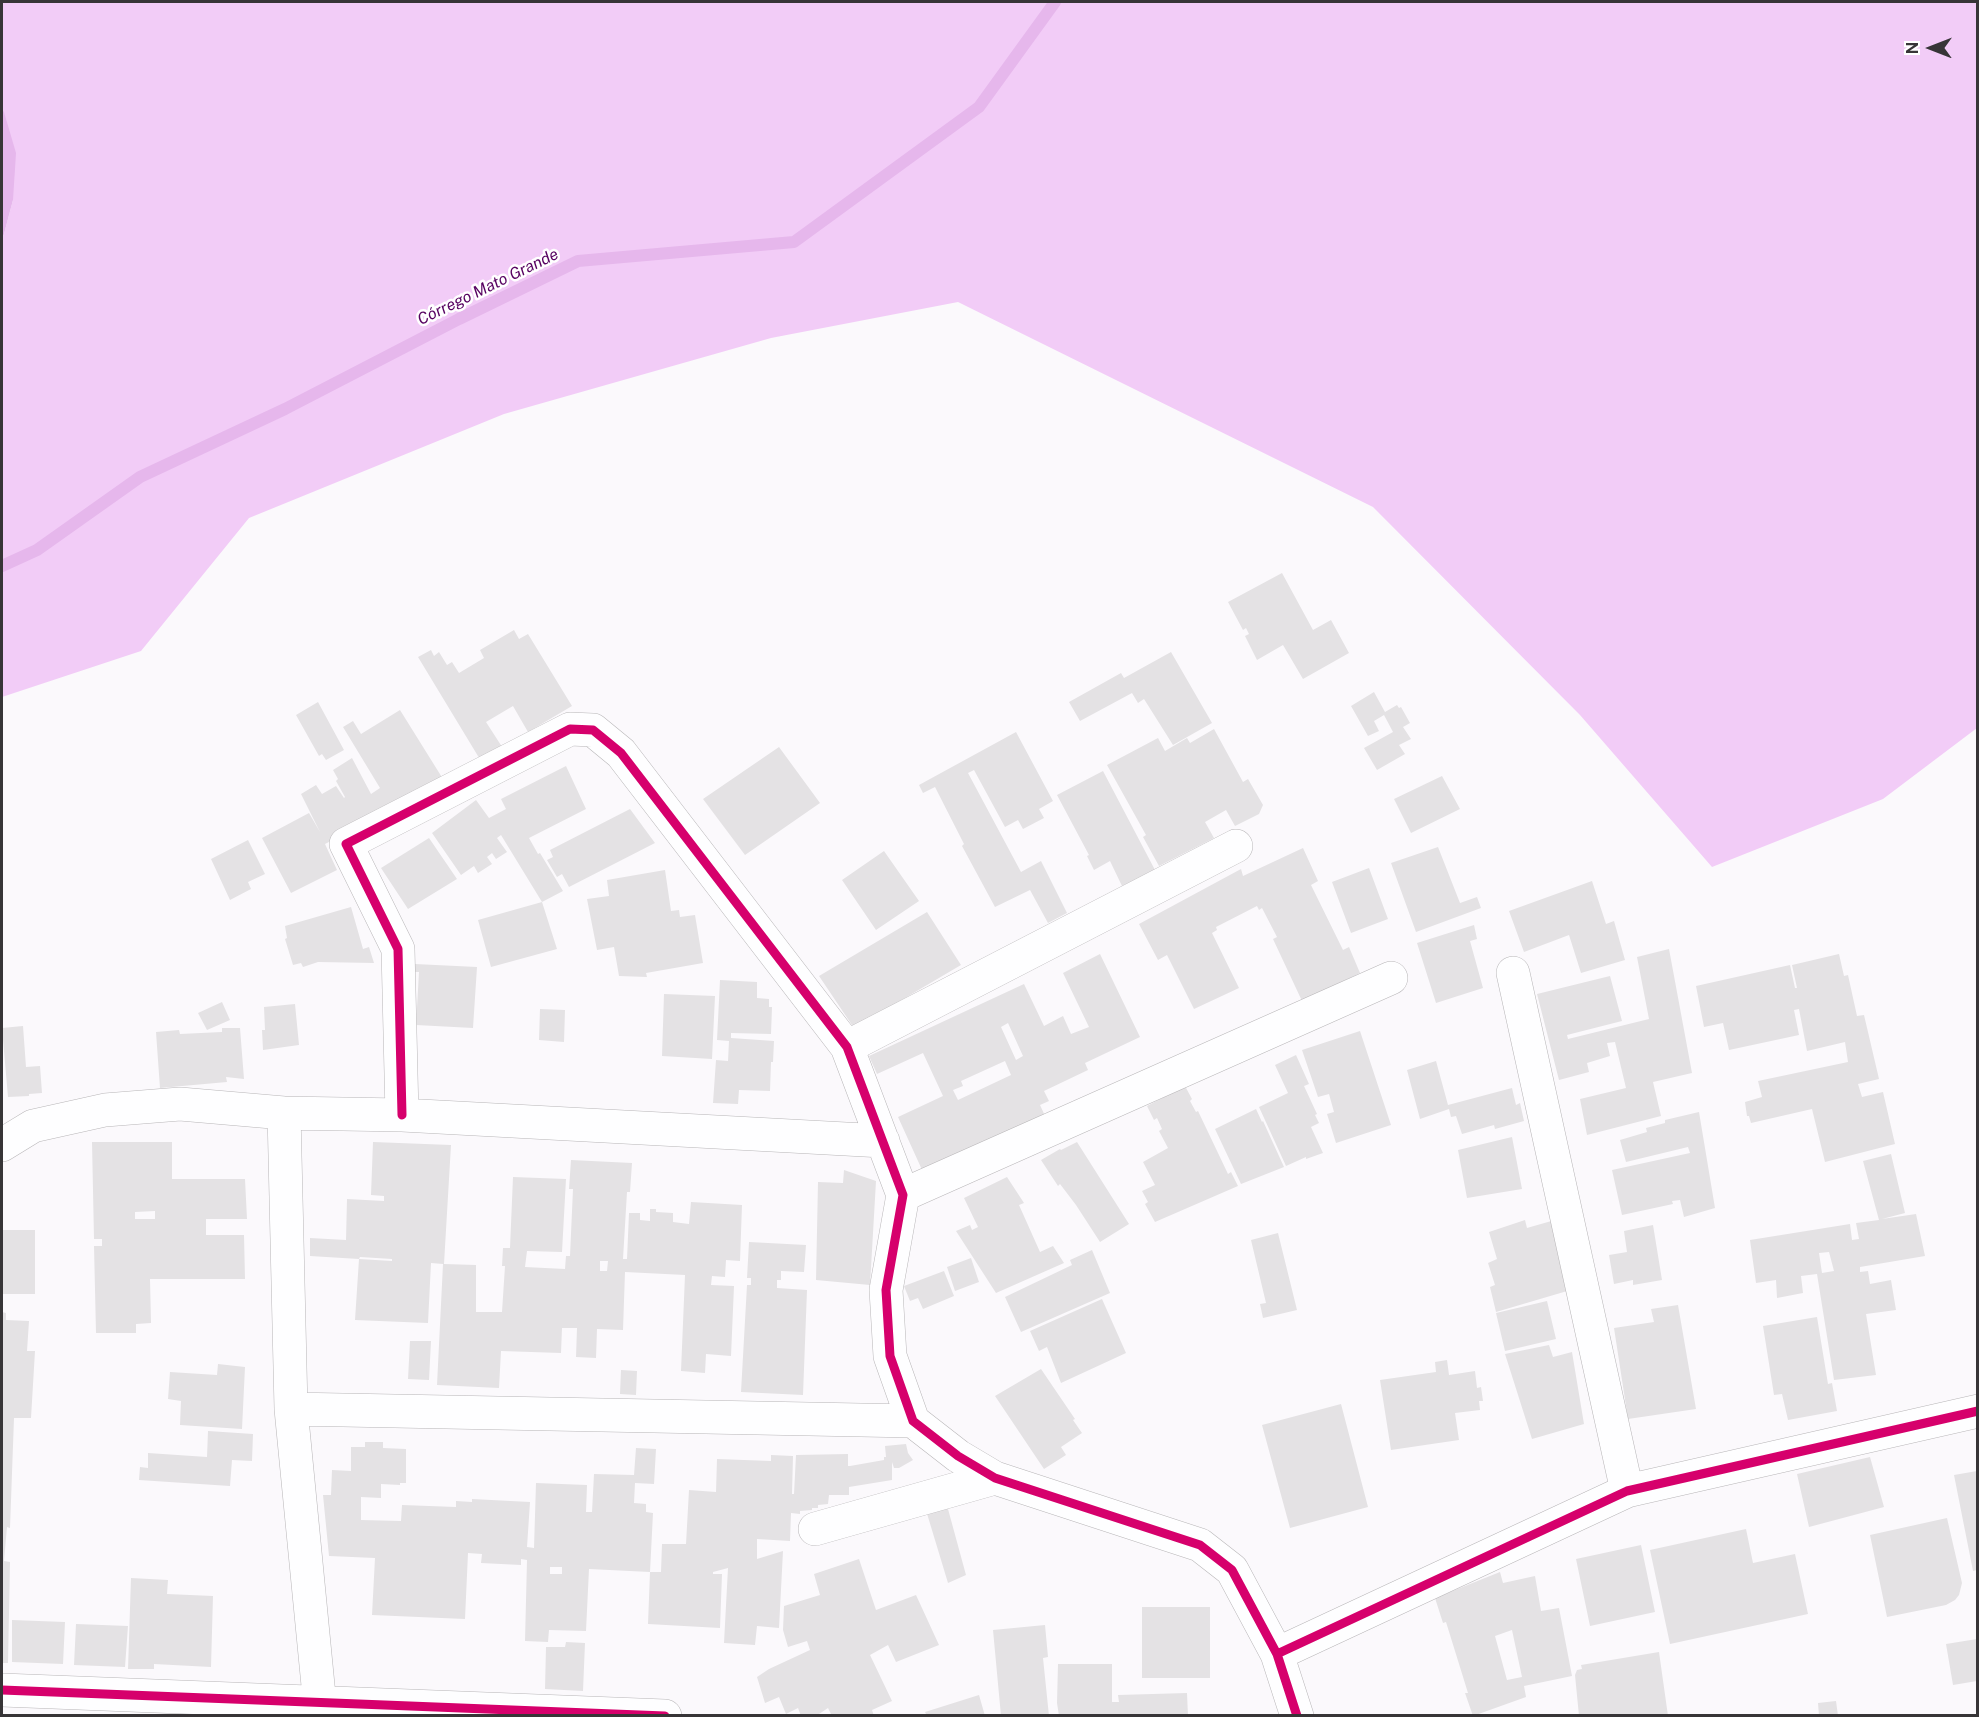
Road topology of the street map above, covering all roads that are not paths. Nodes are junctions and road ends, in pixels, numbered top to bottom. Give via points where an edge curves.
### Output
1 (1236, 846) dead end
2 (1513, 973) dead end
3 (1390, 978) dead end
4 (847, 1047) junction
5 (284, 1113) junction
6 (402, 1115) junction
7 (883, 1141) junction
8 (2, 1145) edge
9 (903, 1195) junction
10 (291, 1409) junction
11 (1977, 1411) edge
12 (913, 1421) junction
13 (994, 1478) junction
14 (1627, 1491) junction
15 (815, 1529) dead end
16 (1277, 1654) junction
17 (2, 1690) edge
18 (321, 1709) edge
19 (666, 1716) edge
20 (1297, 1716) edge

1 - 4 street
2 - 14 street
3 - 9 street
4 - 6 street via 621,753 593,730 570,729 346,844 398,949
4 - 7 street
5 - 6 street
5 - 8 street via 180,1104 105,1110 33,1126
5 - 10 street
6 - 7 street
7 - 9 street
9 - 12 street via 886,1290 890,1356
10 - 12 street
10 - 18 street
11 - 14 street
12 - 13 street
13 - 15 street
13 - 16 street via 1200,1545 1232,1570
14 - 16 street
16 - 20 street
17 - 18 street
18 - 19 street

